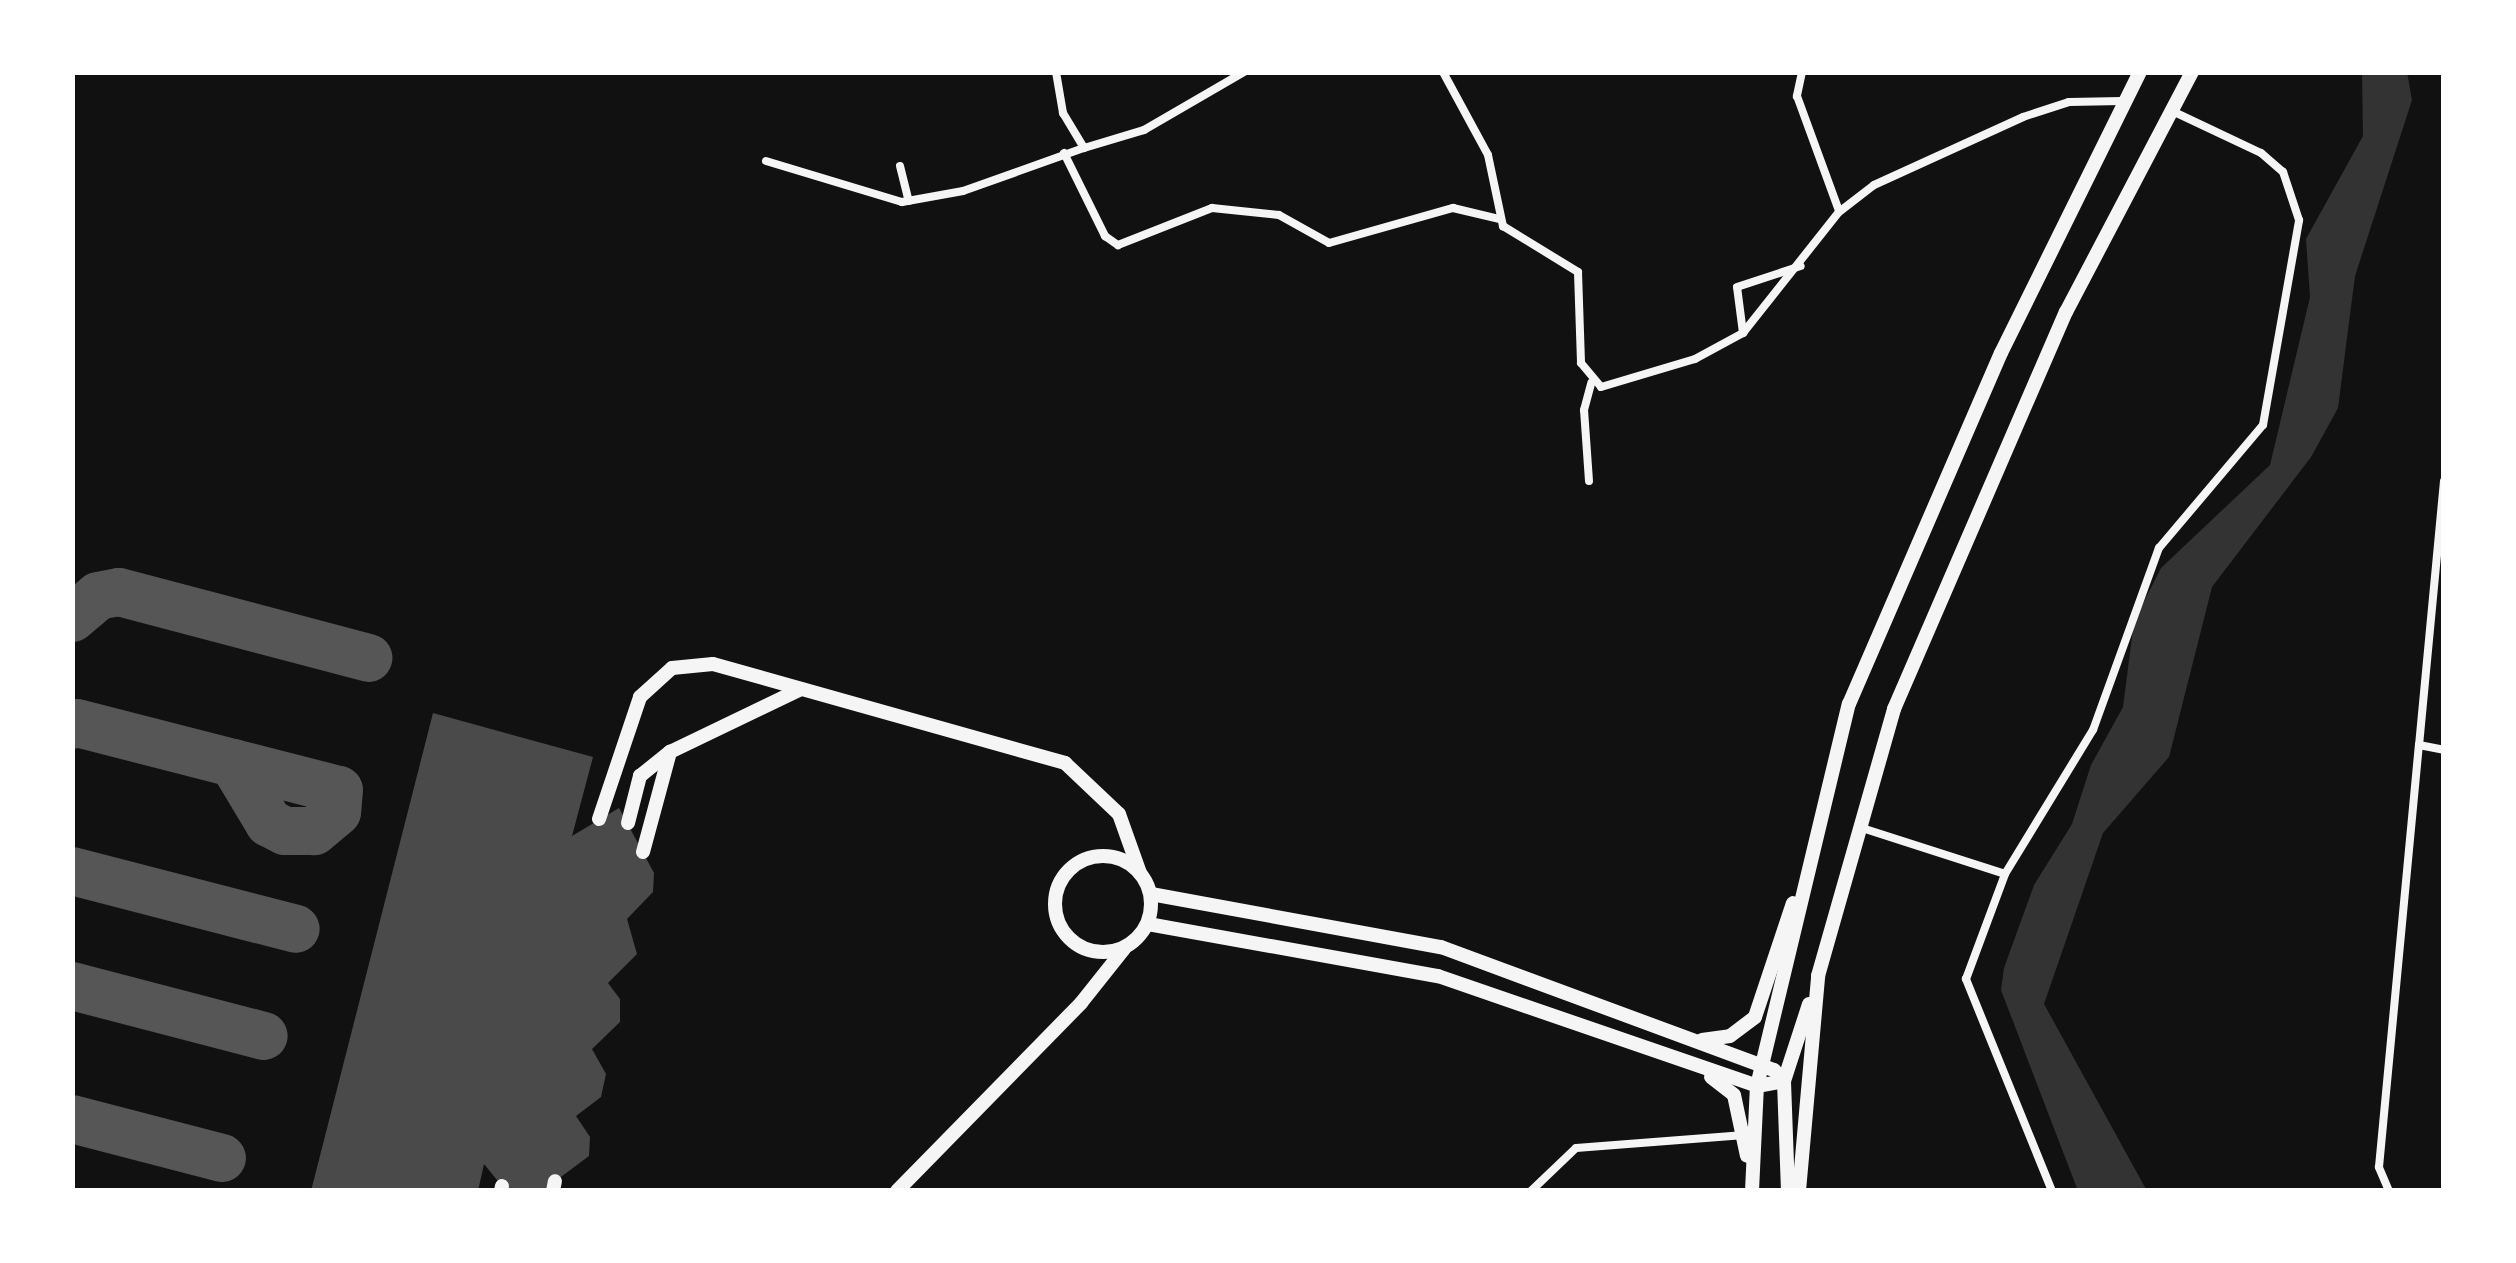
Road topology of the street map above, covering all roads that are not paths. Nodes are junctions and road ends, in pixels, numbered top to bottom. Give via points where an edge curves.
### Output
1 (1056, 72) edge
2 (1244, 72) edge
3 (1443, 72) edge
4 (1802, 72) edge
5 (2140, 72) edge
6 (2192, 72) edge
7 (2122, 100) junction
8 (2170, 110) junction
9 (1084, 148) junction
10 (1064, 154) junction
11 (766, 161) dead end
12 (900, 166) dead end
13 (909, 201) junction
14 (1839, 212) junction
15 (1498, 219) junction
16 (1803, 265) junction
17 (1743, 333) junction
18 (1592, 382) junction
19 (1589, 481) dead end
20 (2444, 481) edge
21 (801, 689) junction
22 (2419, 745) junction
23 (2444, 750) edge
24 (670, 752) junction
25 (599, 819) dead end
26 (628, 823) dead end
27 (1855, 826) junction
28 (643, 852) dead end
29 (1140, 873) junction
30 (2005, 874) junction
31 (1804, 882) junction
32 (1151, 894) junction
33 (1148, 924) junction
34 (1124, 949) junction
35 (1818, 976) junction
36 (1696, 1041) junction
37 (1679, 1059) junction
38 (1761, 1066) junction
39 (1784, 1081) junction
40 (1757, 1086) junction
41 (1744, 1135) junction
42 (897, 1191) edge
43 (1531, 1191) edge
44 (1752, 1191) edge
45 (1788, 1191) edge
46 (1799, 1191) edge
47 (2052, 1191) edge
48 (2389, 1191) edge

1 - 9 street via 1064,113
2 - 9 street via 1144,130
3 - 15 street via 1488,155
4 - 14 street via 1797,96
5 - 7 main road
6 - 8 main road
7 - 14 street via 2069,103 2023,117 1940,152
7 - 31 main road via 1887,601 1849,704
8 - 27 main road via 1997,460 1919,644
8 - 30 street via 2261,153 2283,172 2295,200 2296,245 2263,425 2159,548 2093,730
9 - 10 street
10 - 13 street via 963,191
10 - 15 street via 1105,236 1118,245 1212,208 1279,215 1329,243 1453,208
11 - 13 street
12 - 13 street
14 - 16 street
15 - 18 street via 1511,236 1578,272 1581,363
16 - 17 street
16 - 17 street via 1737,287
17 - 18 street via 1695,358 1601,387
18 - 19 street via 1583,410
20 - 22 street
21 - 24 main road
21 - 25 main road via 713,664 672,668 640,698
21 - 29 main road via 1065,763 1119,814
22 - 23 street
22 - 48 street via 2379,1167
24 - 26 main road via 640,776
24 - 28 main road
27 - 30 street
27 - 35 main road
29 - 32 main road
29 - 34 main road via 1112,856 1080,861 1055,902 1076,944
30 - 47 street via 1966,979
31 - 36 main road via 1755,1017 1730,1036
31 - 38 main road
32 - 33 main road
32 - 36 main road via 1442,947
33 - 34 main road
33 - 37 main road via 1438,976
34 - 42 main road via 1082,1003
35 - 39 main road
35 - 46 main road
36 - 38 main road
37 - 40 main road
37 - 41 main road via 1734,1095
38 - 39 main road
38 - 40 main road
39 - 40 main road
39 - 45 main road
40 - 44 main road
41 - 43 street via 1576,1148
41 - 44 main road

